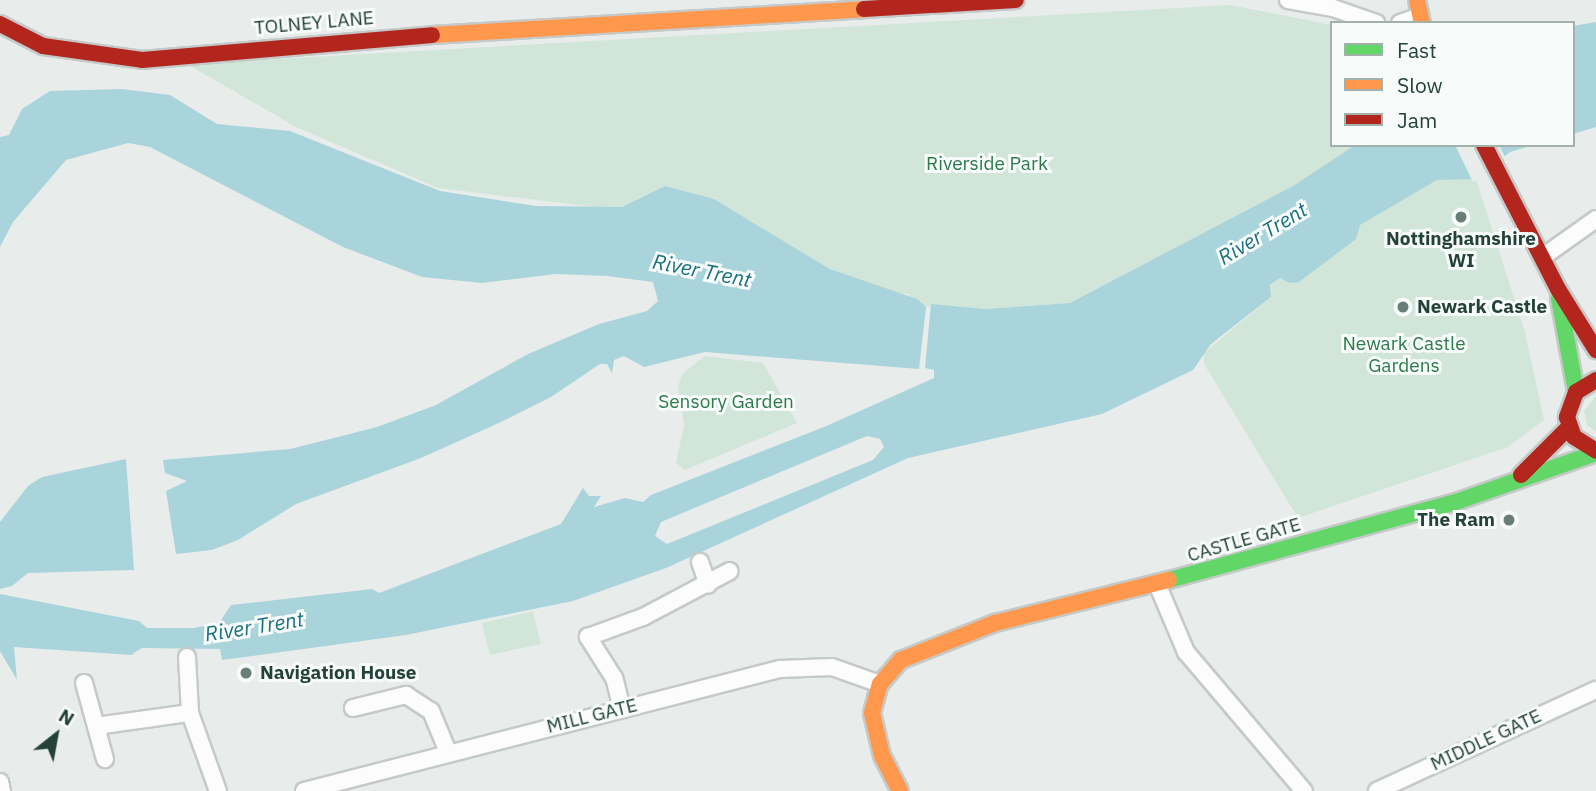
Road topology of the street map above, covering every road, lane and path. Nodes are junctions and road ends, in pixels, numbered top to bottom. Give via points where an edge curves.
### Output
1 (1016, 0) edge
2 (1288, 0) edge
3 (1420, 13) edge
4 (1370, 21) edge
5 (1404, 21) edge
6 (0, 24) edge
7 (1485, 147) edge
8 (1596, 219) edge
9 (1544, 256) junction
10 (1558, 289) junction
11 (1596, 350) edge
12 (1596, 380) edge
13 (1576, 392) junction
14 (1569, 427) junction
15 (1596, 452) edge
16 (1517, 479) junction
17 (700, 562) dead end
18 (730, 571) dead end
19 (708, 585) junction
20 (1157, 586) junction
21 (187, 657) dead end
22 (84, 683) dead end
23 (880, 684) junction
24 (1596, 690) edge
25 (353, 708) dead end
26 (622, 709) junction
27 (190, 713) junction
28 (96, 726) junction
29 (448, 752) junction
30 (105, 758) dead end
31 (364, 783) edge
32 (0, 784) edge
33 (2, 791) edge
34 (218, 791) edge
35 (304, 791) edge
36 (900, 791) edge
37 (1304, 791) edge
38 (1377, 791) edge

1 - 6 main road, TOLNEY LANE via 408,36 142,60 43,46
2 - 4 street
3 - 5 street
7 - 9 main road
8 - 9 street
9 - 10 main road
10 - 11 main road
10 - 13 main road
12 - 13 main road
13 - 14 main road via 1569,409
14 - 15 main road via 1582,444
14 - 16 main road
15 - 16 main road, CASTLE GATE
16 - 20 main road, CASTLE GATE via 1453,503
17 - 19 street
18 - 19 street
19 - 26 street via 588,637 614,678
20 - 23 main road, CASTLE GATE via 995,623 901,660
20 - 37 street via 1186,652
21 - 27 street
22 - 28 street
23 - 26 street, MILL GATE via 832,667 807,664
23 - 36 main road via 872,713 882,757
24 - 38 street, MIDDLE GATE
25 - 29 street via 406,695 431,711
26 - 29 street, MILL GATE
27 - 28 street
27 - 34 street
28 - 30 street
29 - 31 street, MILL GATE
31 - 35 street, MILL GATE
32 - 33 street

